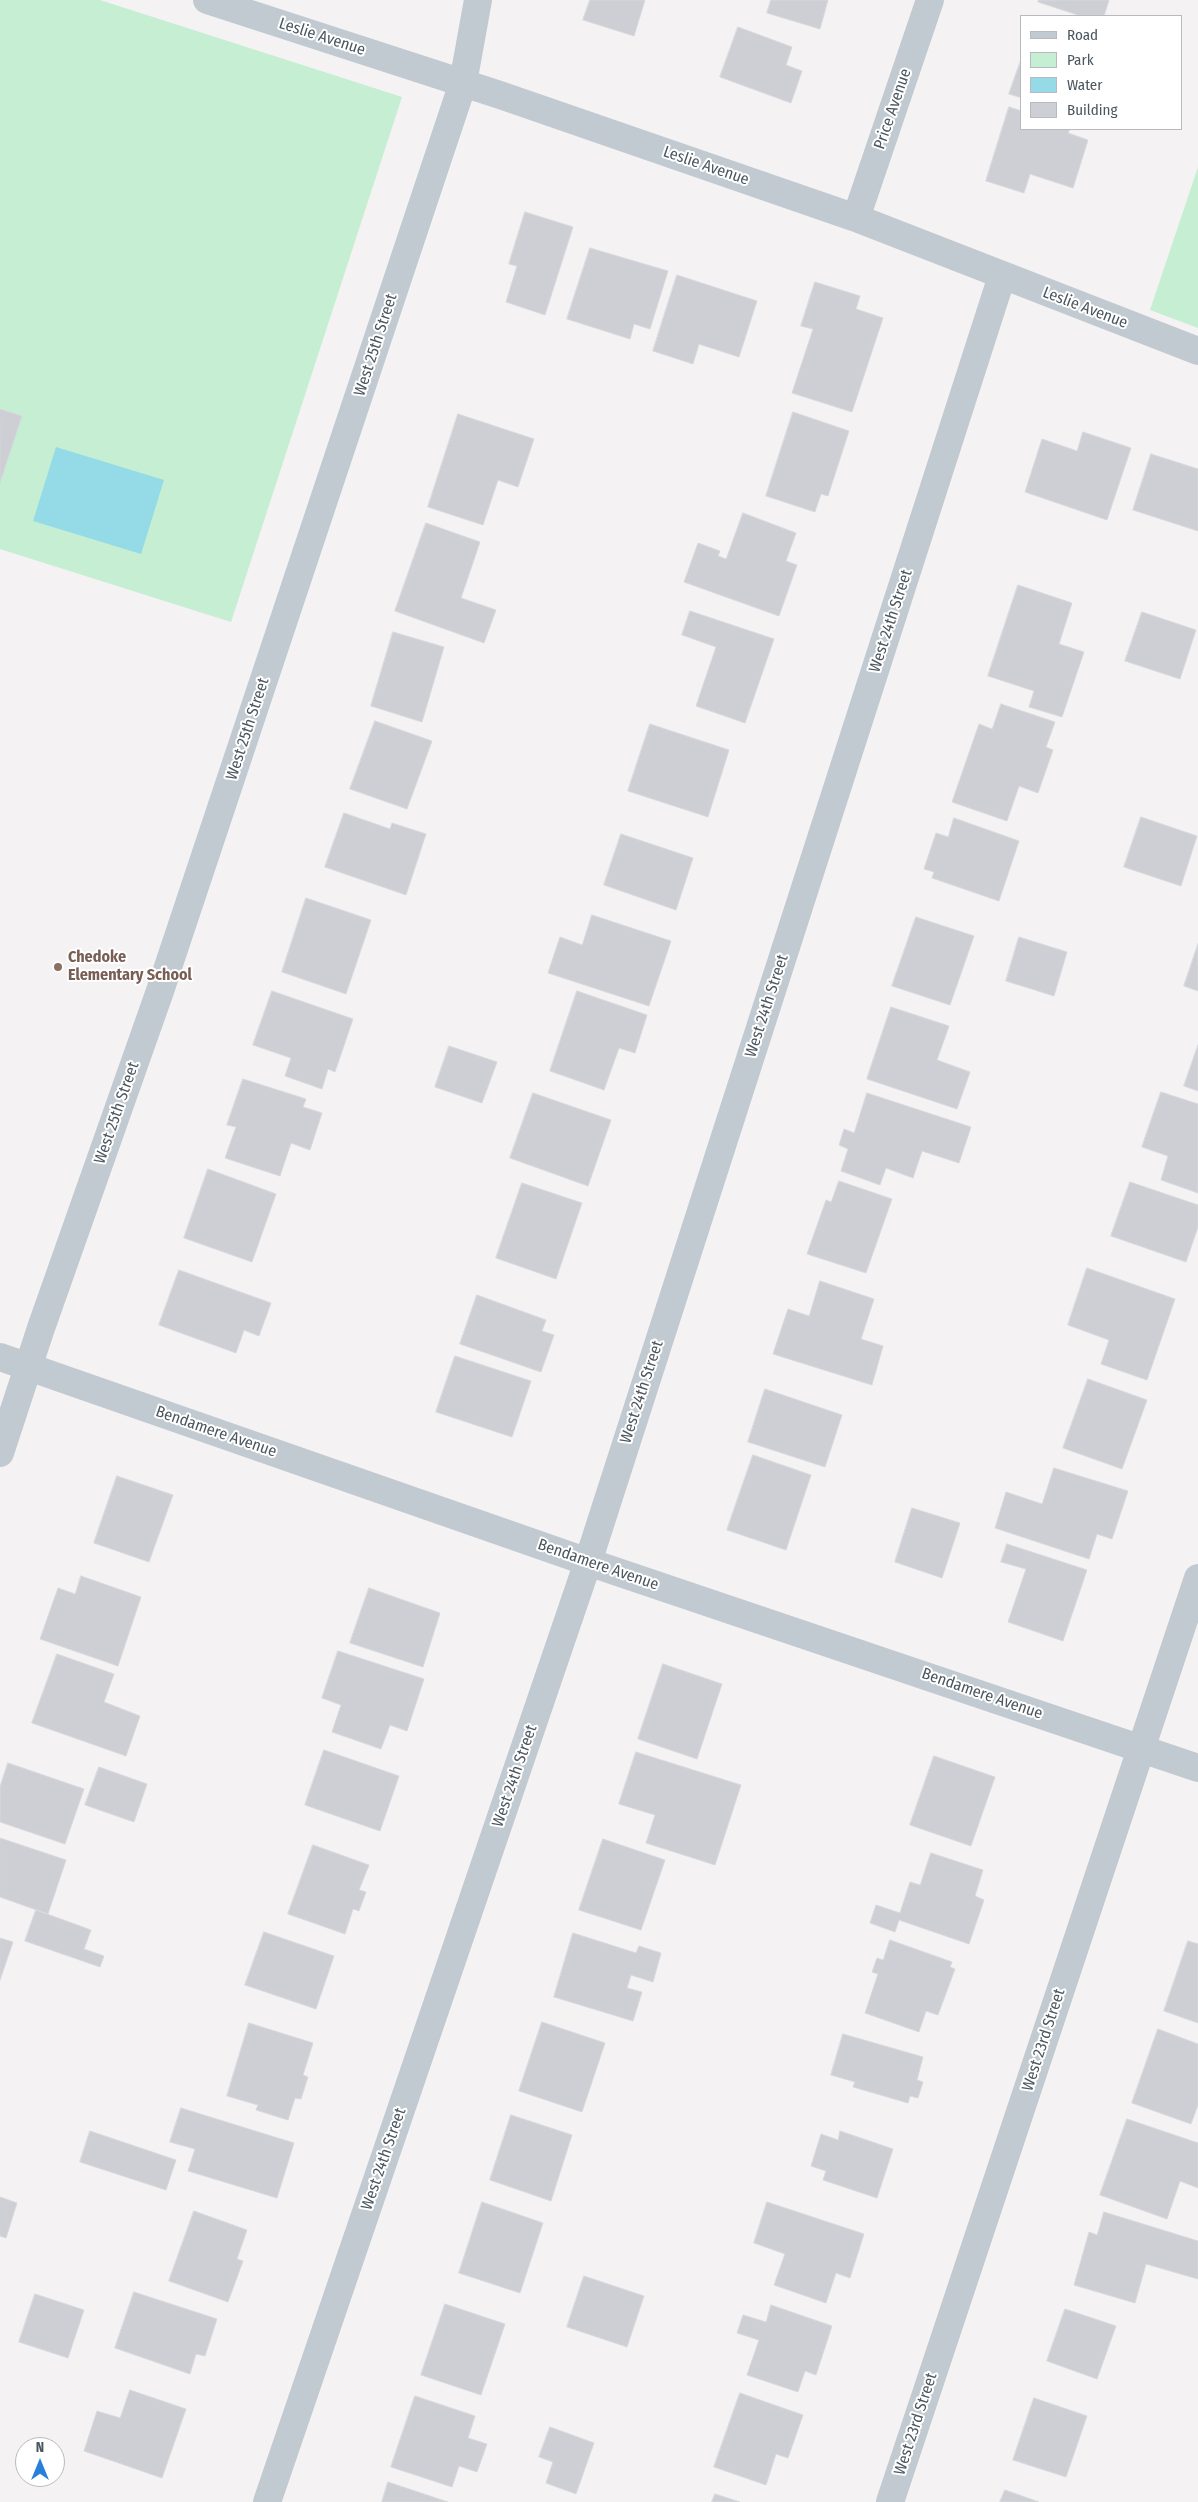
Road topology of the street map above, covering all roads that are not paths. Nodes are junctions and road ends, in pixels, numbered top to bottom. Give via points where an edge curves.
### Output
1 (207, 0) edge
2 (478, 0) edge
3 (930, 0) edge
4 (463, 83) junction
5 (856, 218) junction
6 (1002, 276) junction
7 (1198, 351) edge
8 (0, 1357) edge
9 (29, 1366) junction
10 (0, 1453) edge
11 (588, 1562) junction
12 (1198, 1578) edge
13 (1141, 1748) junction
14 (1198, 1768) edge
15 (267, 2502) edge
16 (890, 2502) edge

1 - 4 street, Leslie Avenue
2 - 4 street, West 25th Street
3 - 5 street, Price Avenue
4 - 5 street, Leslie Avenue
4 - 9 street, West 25th Street via 160,991
5 - 6 street, Leslie Avenue
6 - 7 street, Leslie Avenue
6 - 11 street, West 24th Street
8 - 9 street, Bendamere Avenue
9 - 10 street, West 25th Street
9 - 11 street, Bendamere Avenue
11 - 13 street, Bendamere Avenue
11 - 15 street, West 24th Street
12 - 13 street, West 23rd Street
13 - 14 street, Bendamere Avenue
13 - 16 street, West 23rd Street

